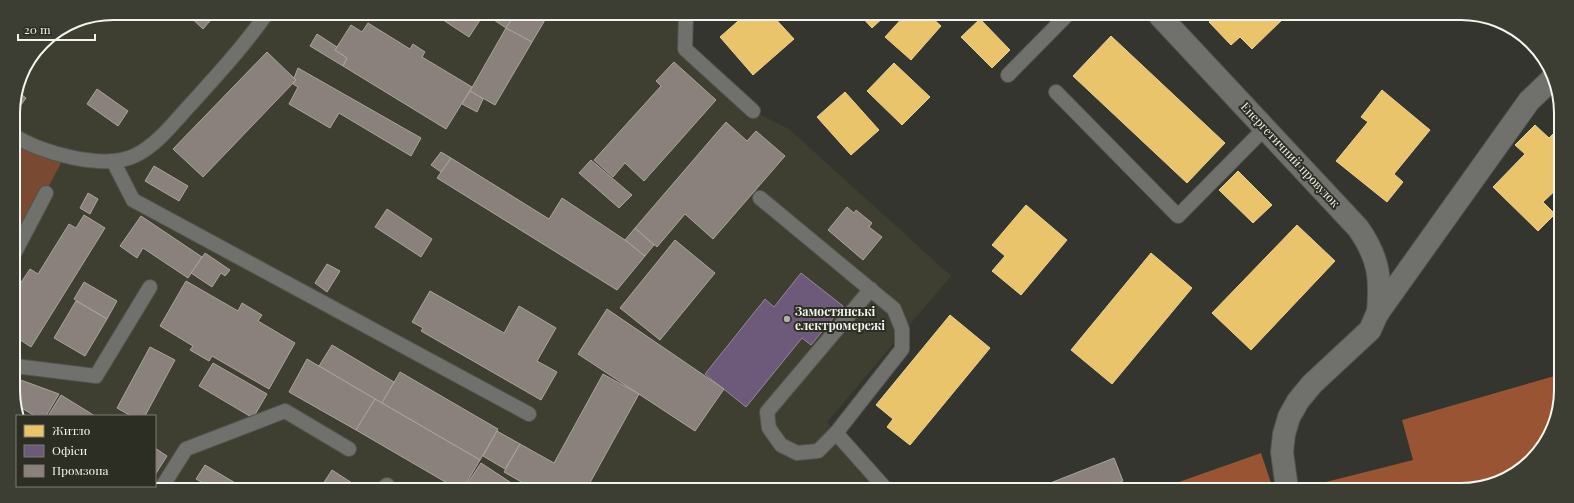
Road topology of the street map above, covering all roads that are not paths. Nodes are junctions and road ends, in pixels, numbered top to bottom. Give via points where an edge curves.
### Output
1 (262, 20) edge
2 (686, 20) edge
3 (1061, 20) edge
4 (1164, 20) edge
5 (1008, 74) dead end
6 (1549, 82) edge
7 (1056, 92) dead end
8 (753, 111) dead end
9 (1265, 128) junction
10 (20, 138) edge
11 (113, 161) junction
12 (46, 193) dead end
13 (760, 198) dead end
14 (20, 243) edge
15 (150, 287) dead end
16 (870, 289) junction
17 (1377, 314) junction
18 (20, 367) edge
19 (529, 414) dead end
20 (836, 433) junction
21 (349, 449) dead end
22 (165, 483) edge
23 (881, 483) edge
24 (1285, 483) edge

1 - 11 lane via 245,44 154,142 135,156
2 - 8 lane via 685,49
3 - 5 lane
4 - 9 street, Енергетичний провулок
6 - 17 street via 1529,101
7 - 9 lane via 1178,216
9 - 17 street, Енергетичний провулок via 1358,228 1371,246 1380,288
10 - 11 lane via 65,155
11 - 19 lane via 133,200
12 - 14 lane
13 - 16 lane
15 - 18 lane via 96,376
16 - 20 lane via 894,309 902,329 902,349
16 - 20 lane via 767,412 769,428 780,445 797,453 818,451
17 - 24 street via 1370,330 1312,384 1298,401 1284,434 1282,452
20 - 23 lane
21 - 22 lane via 285,412 186,449

